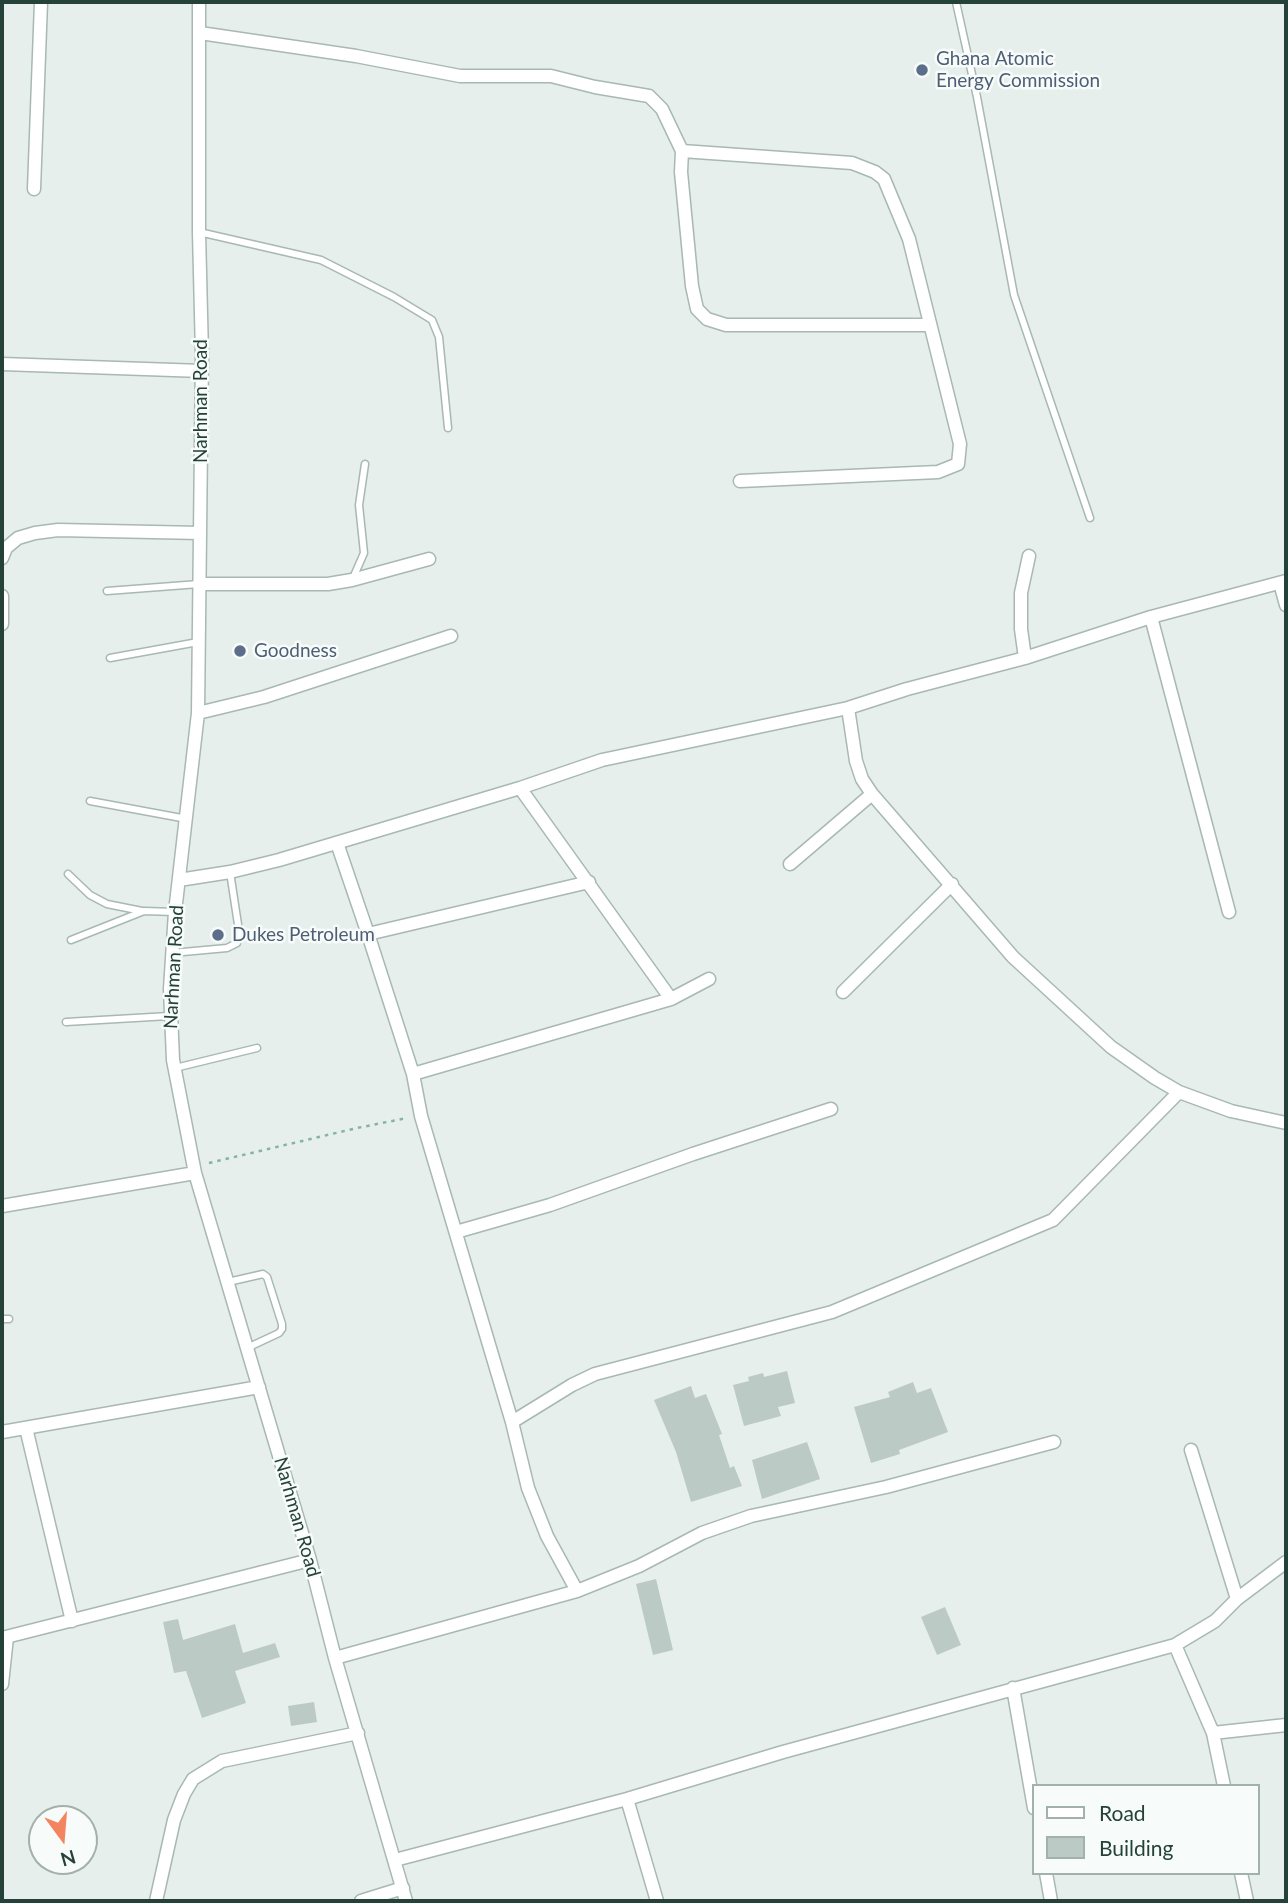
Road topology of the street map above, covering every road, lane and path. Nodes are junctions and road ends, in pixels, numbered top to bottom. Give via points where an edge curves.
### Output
1 (41, 2) edge
2 (199, 2) edge
3 (956, 2) edge
4 (200, 33) junction
5 (682, 150) junction
6 (34, 189) dead end
7 (199, 232) junction
8 (930, 325) junction
9 (2, 364) edge
10 (202, 371) junction
11 (448, 428) dead end
12 (365, 464) dead end
13 (740, 481) dead end
14 (1090, 518) dead end
15 (200, 533) junction
16 (1029, 556) dead end
17 (2, 558) edge
18 (429, 559) dead end
19 (352, 580) junction
20 (1283, 582) edge
21 (199, 584) junction
22 (107, 591) dead end
23 (2, 596) edge
24 (1286, 605) edge
25 (1151, 617) junction
26 (2, 624) edge
27 (451, 636) dead end
28 (198, 642) junction
29 (110, 658) dead end
30 (1025, 658) junction
31 (848, 708) junction
32 (198, 713) junction
33 (520, 788) junction
34 (872, 794) junction
35 (90, 801) dead end
36 (187, 818) junction
37 (337, 843) junction
38 (790, 864) dead end
39 (230, 872) junction
40 (68, 874) dead end
41 (179, 880) junction
42 (589, 882) junction
43 (952, 884) junction
44 (144, 911) junction
45 (175, 912) junction
46 (1229, 912) dead end
47 (369, 934) junction
48 (71, 940) dead end
49 (172, 953) junction
50 (709, 979) dead end
51 (843, 992) dead end
52 (671, 999) junction
53 (169, 1016) junction
54 (66, 1022) dead end
55 (257, 1048) dead end
56 (174, 1068) junction
57 (413, 1074) junction
58 (1179, 1092) junction
59 (831, 1108) dead end
60 (421, 1116) junction
61 (1286, 1123) edge
62 (195, 1170) junction
63 (2, 1206) edge
64 (456, 1232) junction
65 (228, 1282) junction
66 (247, 1348) junction
67 (259, 1387) junction
68 (512, 1422) junction
69 (26, 1428) junction
70 (2, 1432) edge
71 (1054, 1442) dead end
72 (1191, 1450) dead end
73 (310, 1560) junction
74 (1286, 1562) edge
75 (577, 1591) junction
76 (1237, 1599) junction
77 (72, 1621) junction
78 (4, 1637) edge
79 (1175, 1645) junction
80 (335, 1658) junction
81 (2, 1684) edge
82 (1013, 1688) junction
83 (1286, 1725) edge
84 (358, 1733) junction
85 (1213, 1733) junction
86 (1224, 1784) edge
87 (1032, 1797) edge
88 (627, 1799) junction
89 (395, 1860) junction
90 (1046, 1875) edge
91 (1241, 1875) edge
92 (403, 1888) junction
93 (156, 1901) edge
94 (361, 1901) edge
95 (407, 1901) edge
96 (657, 1901) edge
97 (1051, 1901) edge
98 (1247, 1901) edge

1 - 6 street
2 - 4 street, Narhman Road
3 - 14 lane via 1014,295
4 - 5 street via 460,76 551,76 649,96 662,109
4 - 7 street, Narhman Road
5 - 8 street via 852,163 875,172 884,179 909,239
5 - 8 street via 692,286 696,309 707,319 726,325
7 - 10 street, Narhman Road
7 - 11 lane via 321,260 432,320 439,337
8 - 13 street via 960,444 957,464 938,472
9 - 10 street
10 - 15 street, Narhman Road
12 - 19 lane via 359,505 364,553
15 - 17 street via 58,530 18,538
15 - 21 street, Narhman Road
16 - 30 street via 1021,593
18 - 19 street
19 - 21 street
20 - 24 street
20 - 25 street
21 - 22 lane
21 - 28 street, Narhman Road
23 - 26 street
25 - 30 street
25 - 46 street
27 - 32 street via 264,697
28 - 29 lane
28 - 32 street, Narhman Road
30 - 31 street
31 - 33 street via 602,760
31 - 34 street via 856,761
32 - 36 street, Narhman Road
33 - 37 street
33 - 42 street
34 - 38 street
34 - 43 street
35 - 36 lane
36 - 41 street, Narhman Road
37 - 39 street
37 - 47 street
39 - 41 street
39 - 49 lane via 237,943
40 - 44 lane via 107,904
41 - 45 street, Narhman Road
42 - 47 street
42 - 52 street
43 - 51 street
43 - 58 street via 1013,957 1111,1047
44 - 45 lane
44 - 48 lane
45 - 49 street, Narhman Road
47 - 57 street
49 - 53 street, Narhman Road
50 - 52 street
52 - 57 street
53 - 54 lane
53 - 56 street, Narhman Road
55 - 56 lane
56 - 62 street, Narhman Road
57 - 60 street
58 - 61 street via 1231,1111
58 - 68 street via 1053,1220 832,1312 596,1374
59 - 64 street via 550,1205
60 - 62 path
60 - 64 street
62 - 63 street
62 - 65 street, Narhman Road
64 - 68 street
65 - 66 street, Narhman Road
65 - 66 lane via 267,1277 282,1324 279,1333
66 - 67 street, Narhman Road
67 - 69 street
67 - 73 street, Narhman Road
68 - 75 street via 528,1488
69 - 70 street
69 - 77 street
71 - 75 street via 886,1487 751,1516 702,1533
72 - 76 street
73 - 77 street
73 - 80 street, Narhman Road
74 - 76 street
75 - 80 street
76 - 79 street via 1215,1621
77 - 78 street
78 - 81 street
79 - 82 street
79 - 85 street
80 - 84 street, Narhman Road
82 - 87 street
82 - 88 street
83 - 85 street
84 - 89 street, Narhman Road
84 - 93 street via 222,1761 193,1779 174,1820
85 - 86 street
88 - 89 street
88 - 96 street
89 - 92 street, Narhman Road
90 - 97 street
91 - 98 street
92 - 94 street
92 - 95 street, Narhman Road

